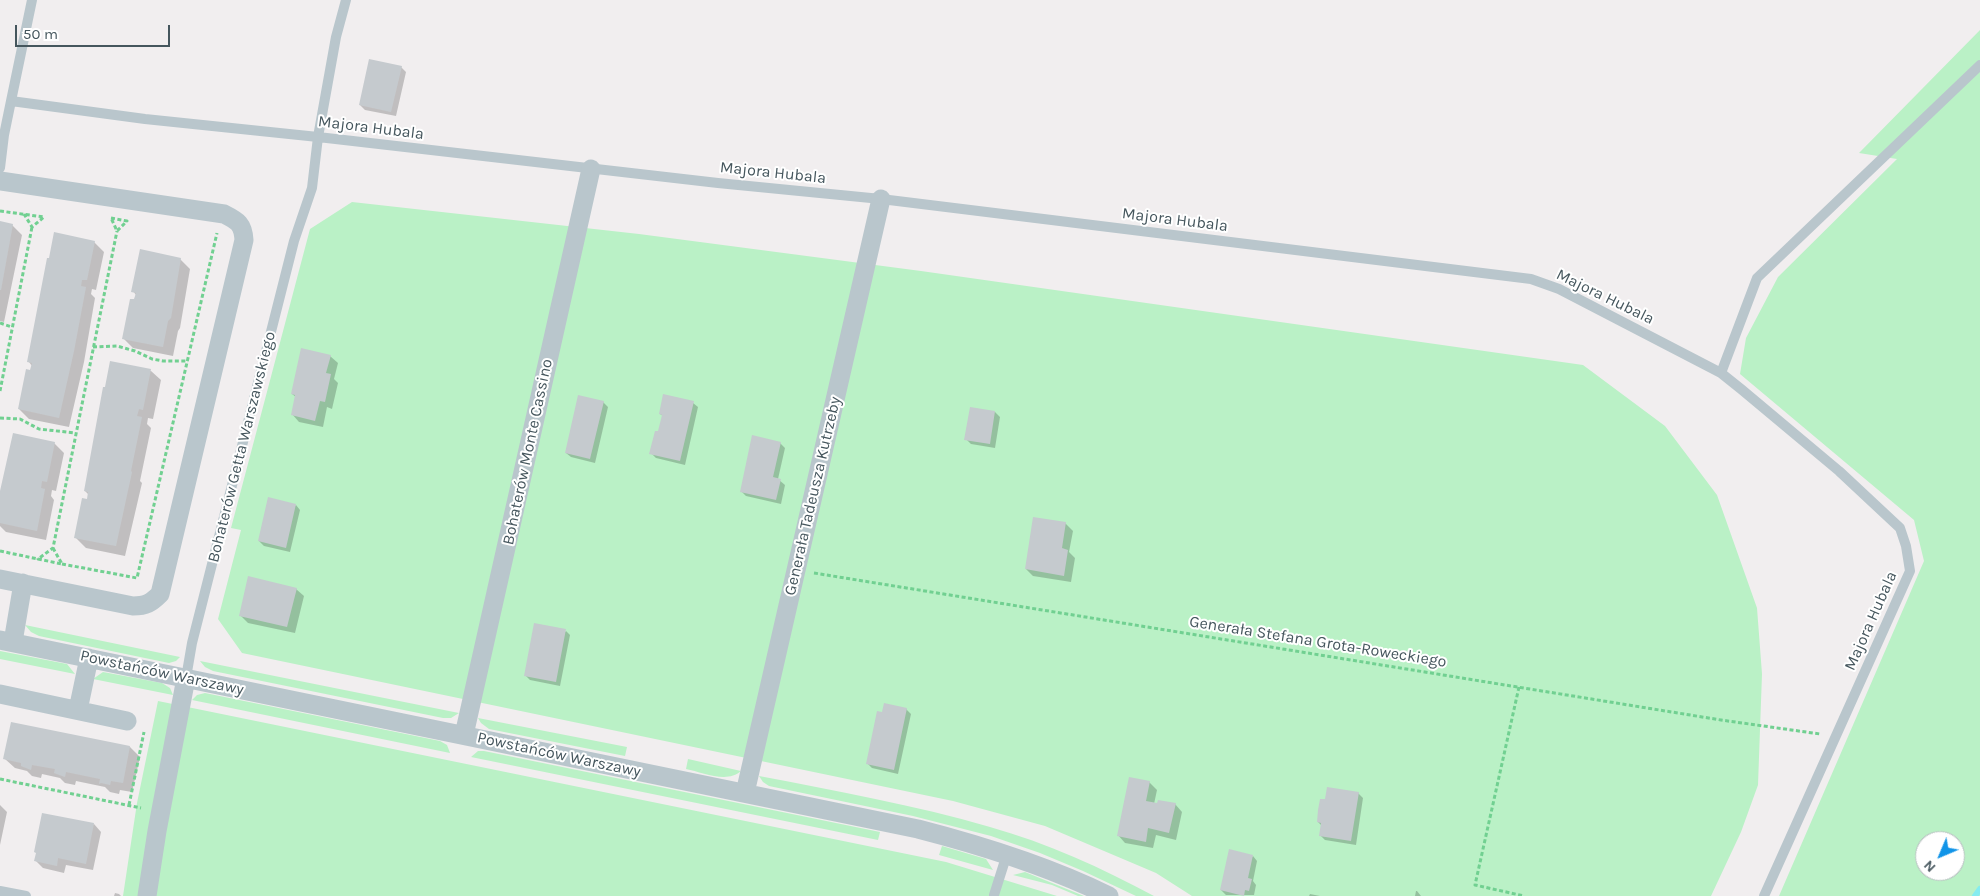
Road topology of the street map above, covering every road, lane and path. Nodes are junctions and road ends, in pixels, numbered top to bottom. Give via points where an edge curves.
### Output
1 (32, 0) edge
2 (346, 0) edge
3 (1980, 65) edge
4 (11, 101) junction
5 (2, 135) edge
6 (318, 137) junction
7 (0, 168) edge
8 (590, 168) junction
9 (0, 181) edge
10 (881, 199) junction
11 (0, 211) edge
12 (24, 214) junction
13 (127, 221) junction
14 (136, 222) dead end
15 (32, 227) junction
16 (117, 231) junction
17 (209, 232) dead end
18 (0, 323) edge
19 (12, 327) junction
20 (92, 347) junction
21 (188, 361) junction
22 (1721, 373) junction
23 (0, 391) edge
24 (0, 418) edge
25 (75, 434) junction
26 (53, 548) junction
27 (0, 551) edge
28 (38, 559) junction
29 (62, 564) junction
30 (796, 570) junction
31 (0, 579) edge
32 (23, 583) junction
33 (6, 641) edge
34 (89, 658) junction
35 (186, 678) junction
36 (1518, 687) junction
37 (0, 694) edge
38 (78, 710) junction
39 (127, 721) joint
40 (464, 735) junction
41 (1836, 736) junction
42 (0, 778) edge
43 (745, 793) junction
44 (130, 805) junction
45 (142, 808) dead end
46 (1007, 854) junction
47 (0, 890) edge
48 (994, 895) edge
49 (26, 896) edge
50 (147, 896) edge
51 (1109, 896) edge
52 (1524, 896) edge
53 (1764, 896) edge

1 - 4 lane
2 - 6 lane, Bohaterów Getta Warszawskiego
3 - 22 lane via 1756,278
4 - 5 lane
4 - 6 lane, Majora Hubala
5 - 7 lane
6 - 8 lane, Majora Hubala
6 - 35 lane, Bohaterów Getta Warszawskiego via 312,188 294,241 192,643
8 - 10 lane, Majora Hubala
8 - 40 street, Bohaterów Monte Cassino
9 - 32 street via 224,214 238,221 243,228 244,240 160,594 145,606 133,606
10 - 22 lane, Majora Hubala via 1531,279 1559,289
10 - 30 street, Generała Tadeusza Kutrzeby
11 - 12 path
12 - 15 path
12 - 15 path via 44,217
13 - 14 path
13 - 16 path
13 - 16 path via 111,218
15 - 19 path
16 - 20 path
17 - 21 path via 218,233
18 - 19 path
19 - 23 path
20 - 21 path via 117,346 152,359
20 - 25 path
21 - 29 path via 137,578
22 - 41 lane, Majora Hubala via 1839,471 1900,528 1906,546 1910,572
24 - 25 path
25 - 26 path
26 - 28 path
26 - 29 path
27 - 28 path
28 - 29 path
30 - 36 path, Generała Stefana Grota-Roweckiego
30 - 43 street, Generała Tadeusza Kutrzeby
31 - 32 street
32 - 33 street
33 - 34 street, Powstańców Warszawy
34 - 35 street, Powstańców Warszawy
34 - 38 street
35 - 40 street, Powstańców Warszawy
35 - 50 street, Bohaterów Getta Warszawskiego
36 - 41 path, Generała Stefana Grota-Roweckiego
36 - 52 path via 1475,885
37 - 38 street
38 - 39 street
39 - 44 path via 145,727
40 - 43 street, Powstańców Warszawy
41 - 53 lane, Majora Hubala
42 - 44 path
43 - 46 street, Powstańców Warszawy via 918,829
44 - 45 path
46 - 48 lane
46 - 51 street, Powstańców Warszawy
47 - 49 lane

